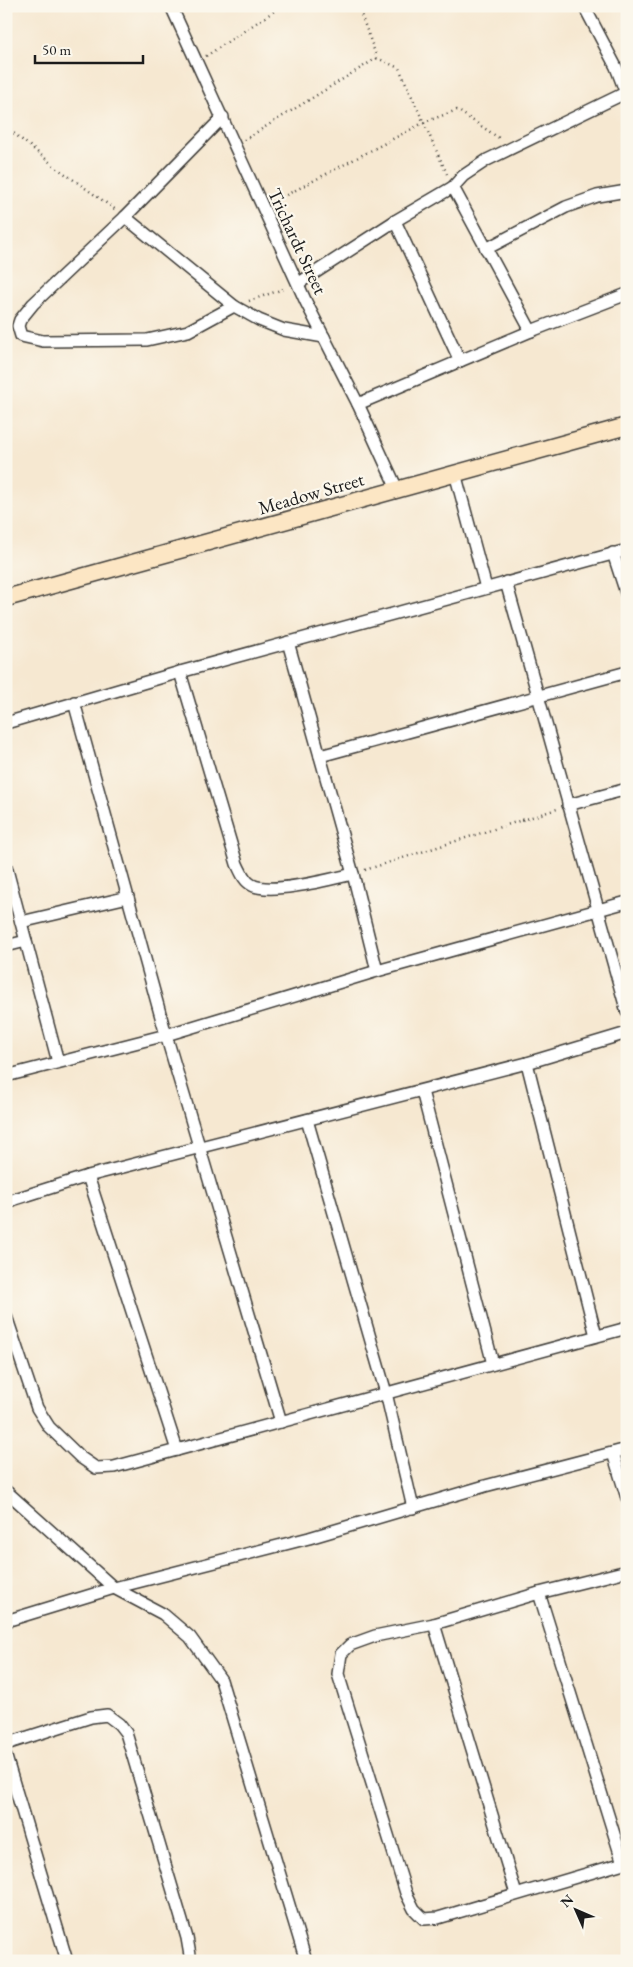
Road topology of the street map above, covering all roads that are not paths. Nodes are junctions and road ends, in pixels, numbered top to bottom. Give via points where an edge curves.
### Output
1 (172, 6) edge
2 (584, 6) edge
3 (626, 95) edge
4 (223, 117) junction
5 (453, 187) junction
6 (627, 190) edge
7 (126, 217) junction
8 (395, 221) junction
9 (486, 249) junction
10 (299, 283) junction
11 (627, 294) edge
12 (234, 306) junction
13 (530, 331) junction
14 (324, 337) junction
15 (460, 361) junction
16 (358, 404) junction
17 (627, 426) edge
18 (455, 473) junction
19 (397, 489) junction
20 (627, 550) edge
21 (613, 553) junction
22 (506, 582) junction
23 (486, 588) junction
24 (627, 596) edge
25 (6, 598) edge
26 (288, 642) junction
27 (180, 672) junction
28 (627, 672) edge
29 (539, 696) junction
30 (74, 702) junction
31 (6, 722) edge
32 (320, 756) junction
33 (627, 789) edge
34 (568, 805) junction
35 (6, 866) edge
36 (353, 874) junction
37 (128, 897) junction
38 (627, 902) edge
39 (597, 910) junction
40 (21, 922) junction
41 (26, 941) junction
42 (6, 946) edge
43 (377, 971) junction
44 (627, 1012) edge
45 (627, 1033) edge
46 (166, 1035) junction
47 (58, 1062) junction
48 (526, 1063) junction
49 (6, 1076) edge
50 (422, 1091) junction
51 (307, 1120) junction
52 (199, 1147) junction
53 (88, 1176) junction
54 (6, 1204) edge
55 (6, 1316) edge
56 (627, 1328) edge
57 (596, 1336) junction
58 (493, 1364) junction
59 (386, 1393) junction
60 (281, 1422) junction
61 (177, 1450) junction
62 (627, 1450) edge
63 (613, 1453) junction
64 (6, 1491) edge
65 (627, 1498) edge
66 (413, 1508) junction
67 (627, 1571) edge
68 (114, 1588) junction
69 (539, 1593) junction
70 (6, 1621) edge
71 (434, 1624) junction
72 (6, 1744) edge
73 (6, 1756) edge
74 (625, 1863) edge
75 (516, 1894) junction
76 (67, 1961) edge
77 (191, 1961) edge
78 (306, 1961) edge

1 - 4 street, Trichardt Street
2 - 3 street via 616,67
3 - 5 street via 511,147 463,176
4 - 7 street
4 - 10 street, Trichardt Street
5 - 8 street
5 - 9 street
6 - 9 street via 566,207
7 - 12 street
7 - 12 street via 28,309 18,326 21,336 44,341 147,340 188,331
8 - 10 street
8 - 15 street
9 - 13 street
10 - 14 street, Trichardt Street
11 - 13 street
12 - 14 street via 284,330
13 - 15 street
14 - 16 street, Trichardt Street
15 - 16 street
16 - 19 street, Trichardt Street
17 - 18 street, Meadow Street
18 - 19 street, Meadow Street
18 - 23 street
19 - 25 street, Meadow Street
20 - 21 street
21 - 22 street
21 - 24 street
22 - 23 street
22 - 29 street
23 - 26 street
26 - 27 street
26 - 32 street
27 - 30 street
27 - 36 street via 244,880 269,889
28 - 29 street
29 - 32 street
29 - 34 street
30 - 31 street
30 - 37 street
32 - 36 street
33 - 34 street
34 - 39 street
35 - 40 street
36 - 43 street
37 - 40 street
37 - 46 street
38 - 39 street
39 - 43 street
39 - 44 street
40 - 41 street
41 - 42 street
41 - 47 street
43 - 46 street
45 - 48 street
46 - 47 street
46 - 52 street
47 - 49 street
48 - 50 street
48 - 57 street
50 - 51 street
50 - 58 street
51 - 52 street
51 - 59 street
52 - 53 street
52 - 60 street
53 - 54 street
53 - 61 street
55 - 61 street via 37,1408 49,1427 80,1457 96,1468 114,1467
56 - 57 street
57 - 58 street
58 - 59 street
59 - 60 street
59 - 66 street
60 - 61 street
62 - 63 street
63 - 65 street
63 - 66 street
64 - 68 street
66 - 68 street
67 - 69 street
68 - 70 street
68 - 78 street via 163,1614 190,1638 221,1680
69 - 71 street
69 - 74 street
71 - 75 street
71 - 75 street via 375,1636 350,1645 341,1654 338,1674 390,1845 414,1909 424,1919 438,1918
72 - 77 street via 107,1715 126,1733
73 - 76 street
74 - 75 street

